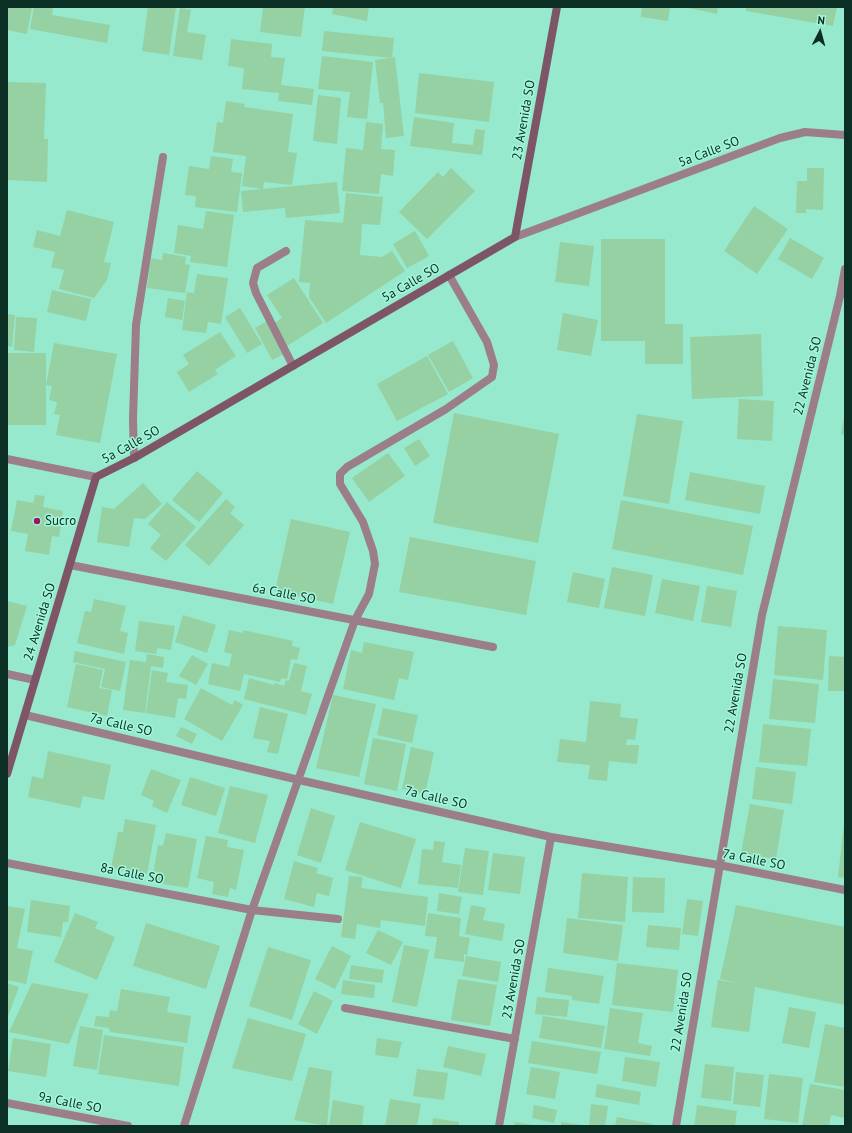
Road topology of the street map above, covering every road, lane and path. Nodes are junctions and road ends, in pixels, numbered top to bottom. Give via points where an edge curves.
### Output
1 (557, 7) edge
2 (845, 135) edge
3 (163, 157) dead end
4 (515, 237) junction
5 (286, 251) dead end
6 (845, 269) edge
7 (449, 275) junction
8 (293, 366) junction
9 (134, 458) junction
10 (7, 459) edge
11 (96, 478) junction
12 (70, 565) junction
13 (356, 620) junction
14 (493, 647) dead end
15 (7, 674) edge
16 (35, 680) junction
17 (25, 715) junction
18 (7, 774) edge
19 (299, 780) junction
20 (551, 836) junction
21 (7, 863) edge
22 (719, 865) junction
23 (845, 890) edge
24 (252, 910) junction
25 (338, 919) dead end
26 (345, 1008) dead end
27 (515, 1039) junction
28 (7, 1103) edge
29 (128, 1126) edge
30 (184, 1126) edge
31 (499, 1126) edge
32 (676, 1126) edge

1 - 4 street, 23 Avenida SO
2 - 4 street, 5a Calle SO via 805,132 780,138
3 - 9 street via 136,325
4 - 7 street, 5a Calle SO
5 - 8 street via 257,268 253,283
6 - 22 street, 22 Avenida SO via 762,615
7 - 8 street, 5a Calle SO
7 - 13 street via 487,342 494,365 492,378 446,409 347,467 340,474 340,484 364,522 374,551 375,564 369,594
8 - 9 street, 5a Calle SO
9 - 11 street, 5a Calle SO
10 - 11 street, 5a Calle SO
11 - 12 street, 24 Avenida SO
12 - 13 street, 6a Calle SO
12 - 16 street, 24 Avenida SO
13 - 14 street, 6a Calle SO
13 - 19 street
15 - 16 street
16 - 17 street, 24 Avenida SO
17 - 18 street, 24 Avenida SO
17 - 19 street, 7a Calle SO
19 - 20 street, 7a Calle SO
19 - 24 street
20 - 22 street, 7a Calle SO
20 - 27 street, 23 Avenida SO
21 - 24 street, 8a Calle SO
22 - 23 street, 7a Calle SO
22 - 32 street, 22 Avenida SO
24 - 25 street, 8a Calle SO
24 - 30 street
26 - 27 street
27 - 31 street, 23 Avenida SO
28 - 29 street, 9a Calle SO

